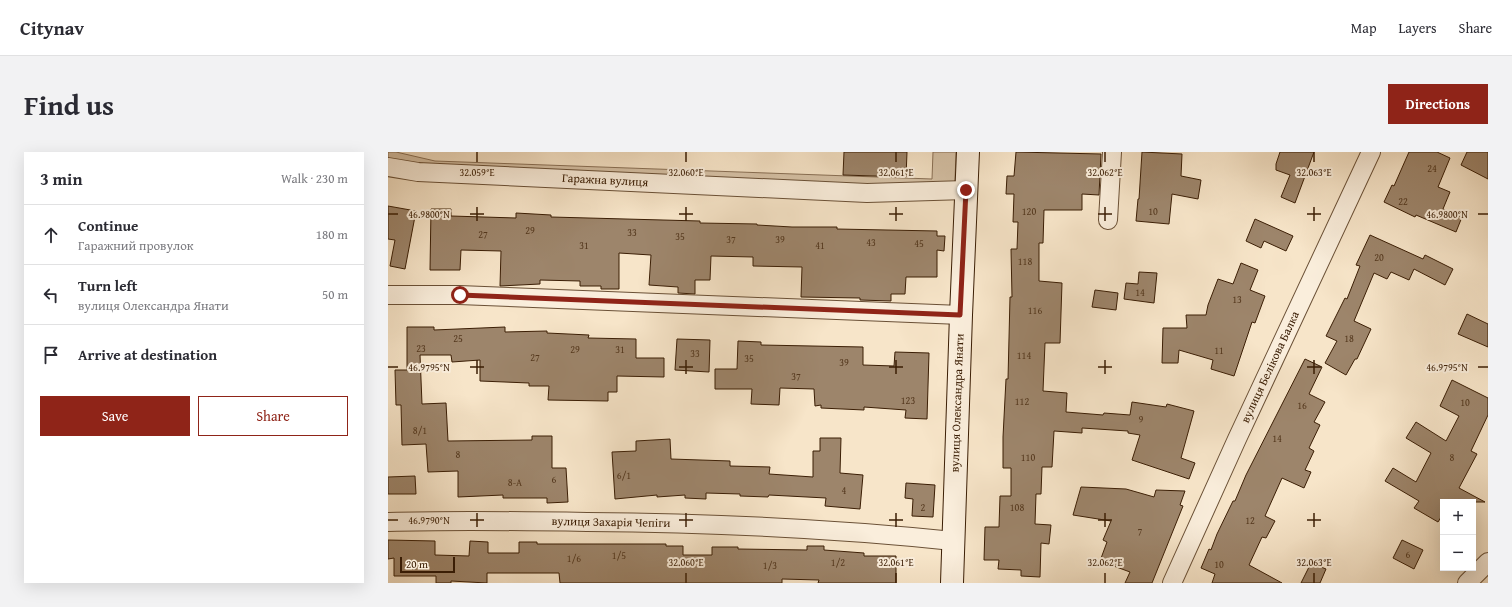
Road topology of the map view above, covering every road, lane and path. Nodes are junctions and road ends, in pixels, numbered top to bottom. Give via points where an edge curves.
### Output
1 (968, 152) edge
2 (1112, 152) edge
3 (1371, 152) edge
4 (388, 167) edge
5 (966, 190) junction
6 (1108, 220) dead end
7 (388, 295) edge
8 (960, 315) junction
9 (388, 522) edge
10 (952, 541) junction
11 (1488, 562) edge
12 (952, 583) edge
13 (1172, 583) edge
14 (1467, 583) edge

1 - 5 street, вулиця Олександра Янати
2 - 6 street
3 - 13 street, вулиця Белікова Балка
4 - 5 street, Гаражна вулиця via 418,172 867,193
5 - 8 street, вулиця Олександра Янати
7 - 8 street via 460,295
8 - 10 street, вулиця Олександра Янати
9 - 10 street, вулиця Захарія Чепіги via 460,520 679,523 817,528
10 - 12 street, вулиця Олександра Янати
11 - 14 street

